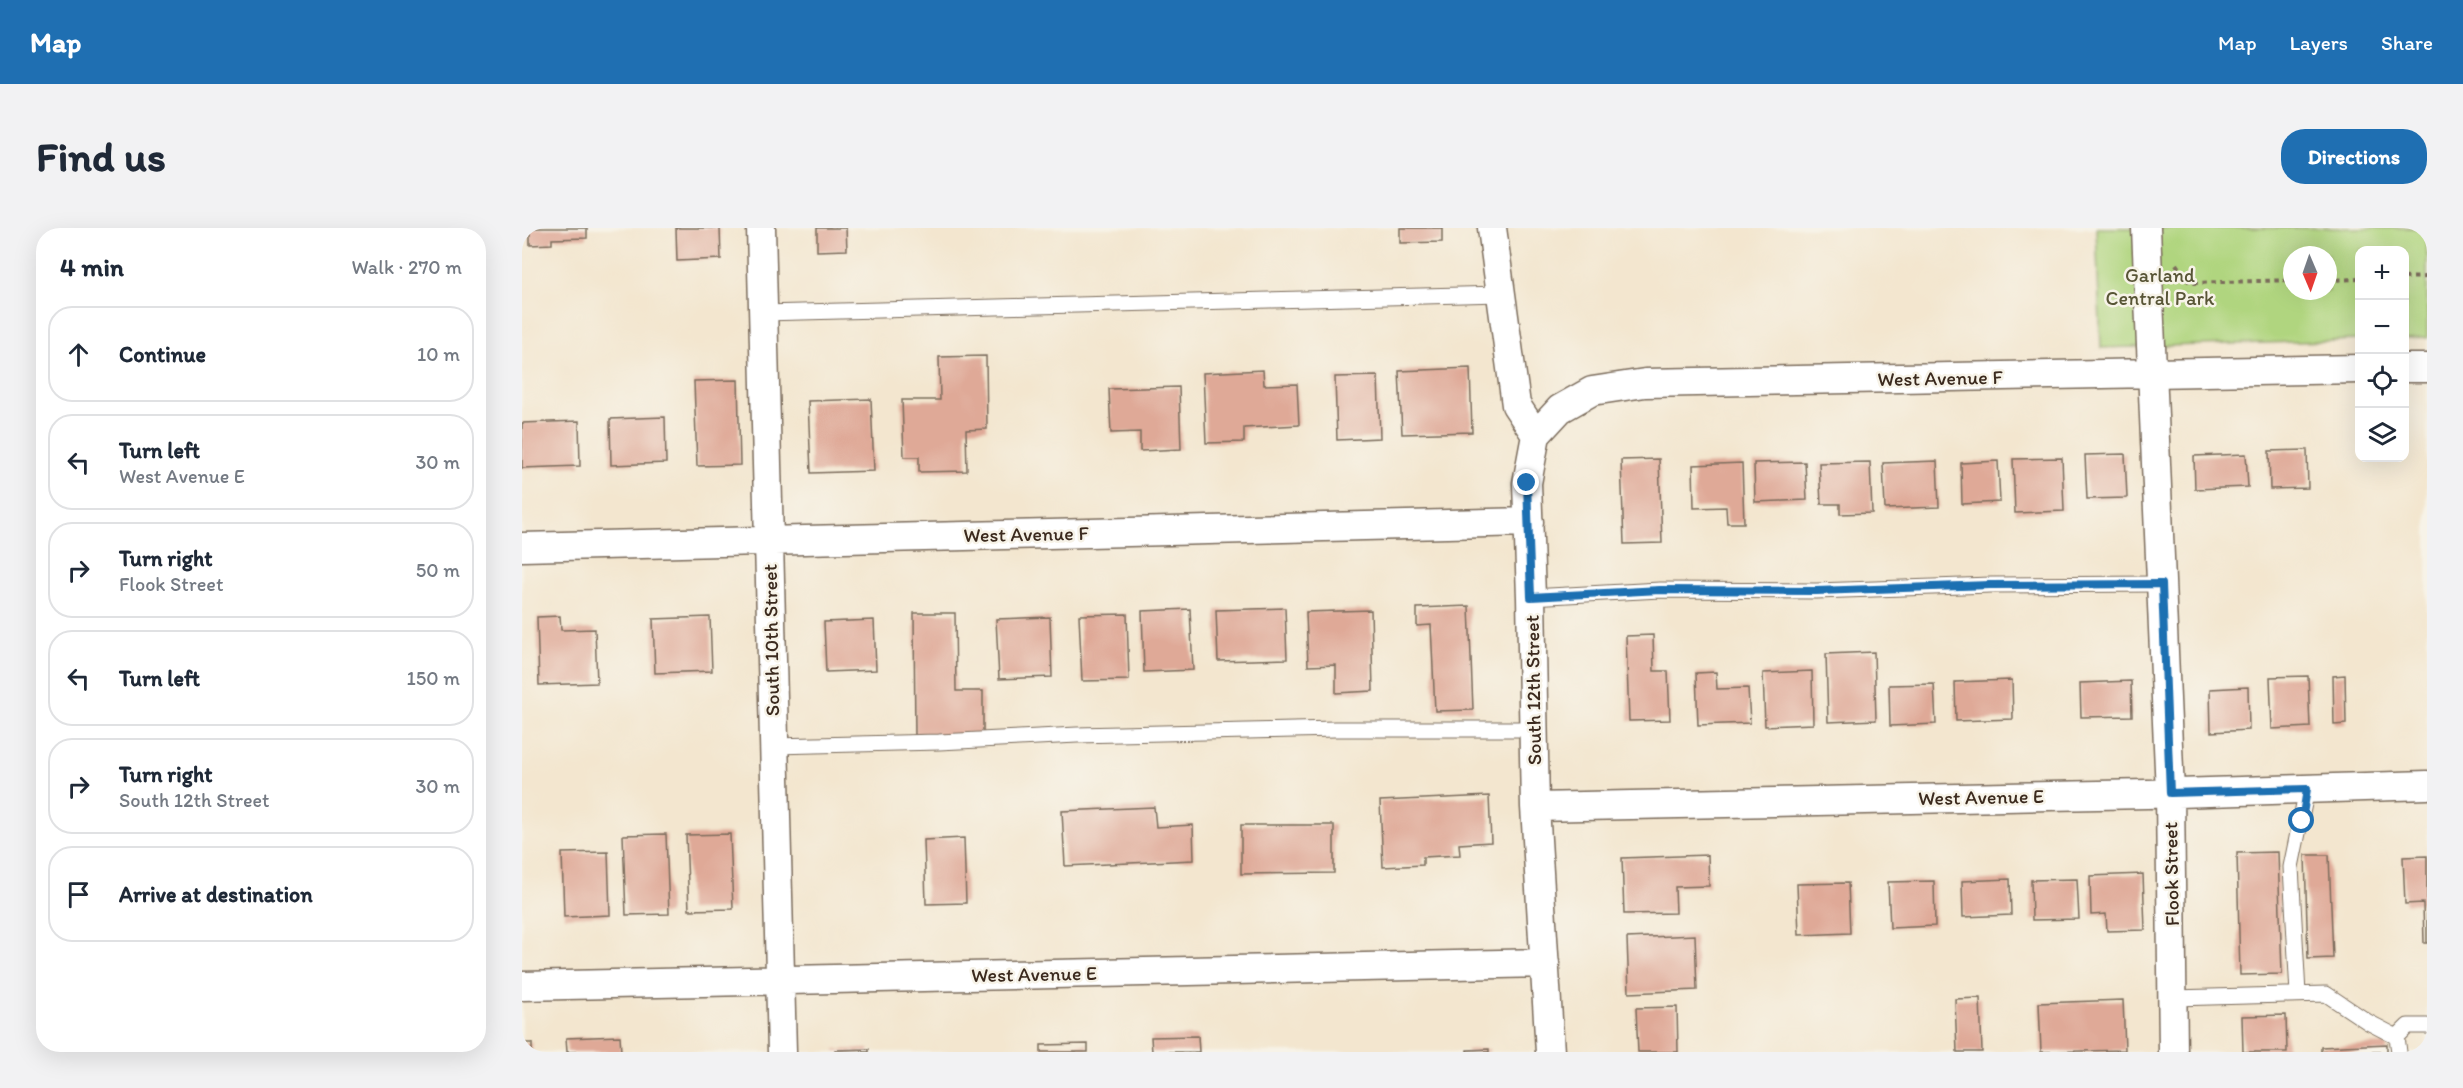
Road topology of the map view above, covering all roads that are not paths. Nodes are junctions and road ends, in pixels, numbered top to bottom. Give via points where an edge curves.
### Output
1 (761, 228) edge
2 (1492, 228) edge
3 (2146, 228) edge
4 (1501, 294) junction
5 (763, 313) junction
6 (2427, 368) edge
7 (2355, 369) edge
8 (2409, 369) edge
9 (2152, 373) junction
10 (1536, 435) junction
11 (1529, 522) junction
12 (769, 540) junction
13 (522, 547) edge
14 (2162, 584) junction
15 (1531, 597) junction
16 (1534, 729) junction
17 (774, 746) junction
18 (2427, 785) edge
19 (2307, 789) junction
20 (2170, 793) junction
21 (1535, 807) junction
22 (1545, 963) junction
23 (780, 980) junction
24 (522, 986) edge
25 (2298, 994) junction
26 (2173, 998) junction
27 (2427, 1026) edge
28 (2398, 1045) edge
29 (782, 1052) edge
30 (1550, 1052) edge
31 (2174, 1052) edge

1 - 5 street, South 10th Street
2 - 4 street
3 - 9 street, Flook Street
4 - 5 lane
4 - 10 street via 1516,405
5 - 12 street, South 10th Street
6 - 8 street
7 - 9 street, West Avenue F
9 - 10 street, West Avenue F via 1645,383 1592,391 1560,410
9 - 14 street, Flook Street
10 - 11 street, South 12th Street via 1527,483
11 - 12 street, West Avenue F
11 - 15 street, South 12th Street
12 - 13 street, West Avenue F
12 - 17 street, South 10th Street
14 - 15 lane via 1660,590
14 - 20 street, Flook Street
15 - 16 street, South 12th Street
16 - 17 lane via 1311,729
16 - 21 street, South 12th Street
17 - 23 street, South 10th Street
18 - 19 street, West Avenue E
19 - 20 street, West Avenue E
19 - 25 lane via 2291,867
20 - 21 street, West Avenue E
20 - 26 street, Flook Street
21 - 22 street, South 12th Street
22 - 23 street, West Avenue E
22 - 30 street, South 12th Street
23 - 24 street, West Avenue E
23 - 29 street, South 10th Street
25 - 26 lane
25 - 28 lane via 2326,994
26 - 31 street, Flook Street
27 - 28 lane via 2408,1026

